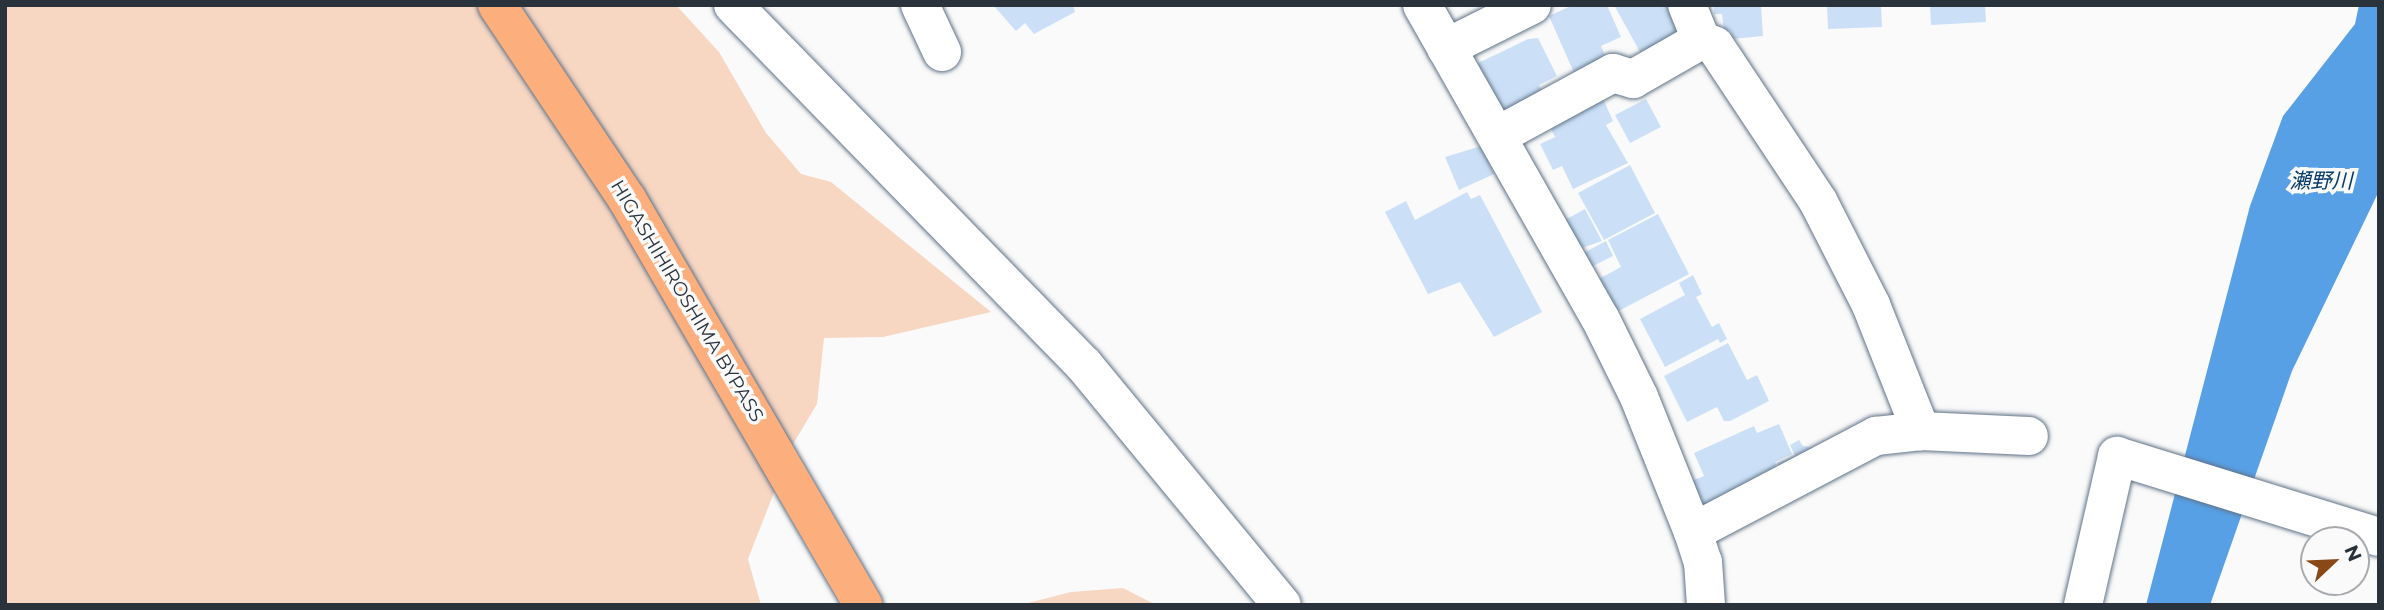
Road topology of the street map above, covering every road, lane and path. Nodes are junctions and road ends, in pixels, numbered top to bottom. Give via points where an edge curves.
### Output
1 (497, 5) edge
2 (733, 5) edge
3 (920, 5) edge
4 (1422, 5) edge
5 (1532, 5) edge
6 (1694, 22) edge
7 (1446, 48) junction
8 (942, 52) dead end
9 (1497, 136) junction
10 (1921, 431) junction
11 (2029, 436) dead end
12 (1693, 532) junction
13 (2379, 537) edge
14 (863, 605) edge
15 (1282, 605) edge
16 (1706, 605) edge
17 (2083, 605) edge

1 - 14 highway, HIGASHIHIROSHIMA BYPASS via 627,199
2 - 15 street via 1084,365
3 - 8 street
4 - 7 street
5 - 7 street
6 - 9 street via 1633,79 1613,73
6 - 10 street via 1715,46 1818,201 1871,304
7 - 9 street
9 - 12 street via 1633,386
10 - 11 street
10 - 12 street via 1876,436
12 - 16 street via 1703,562
13 - 17 street via 2117,456

